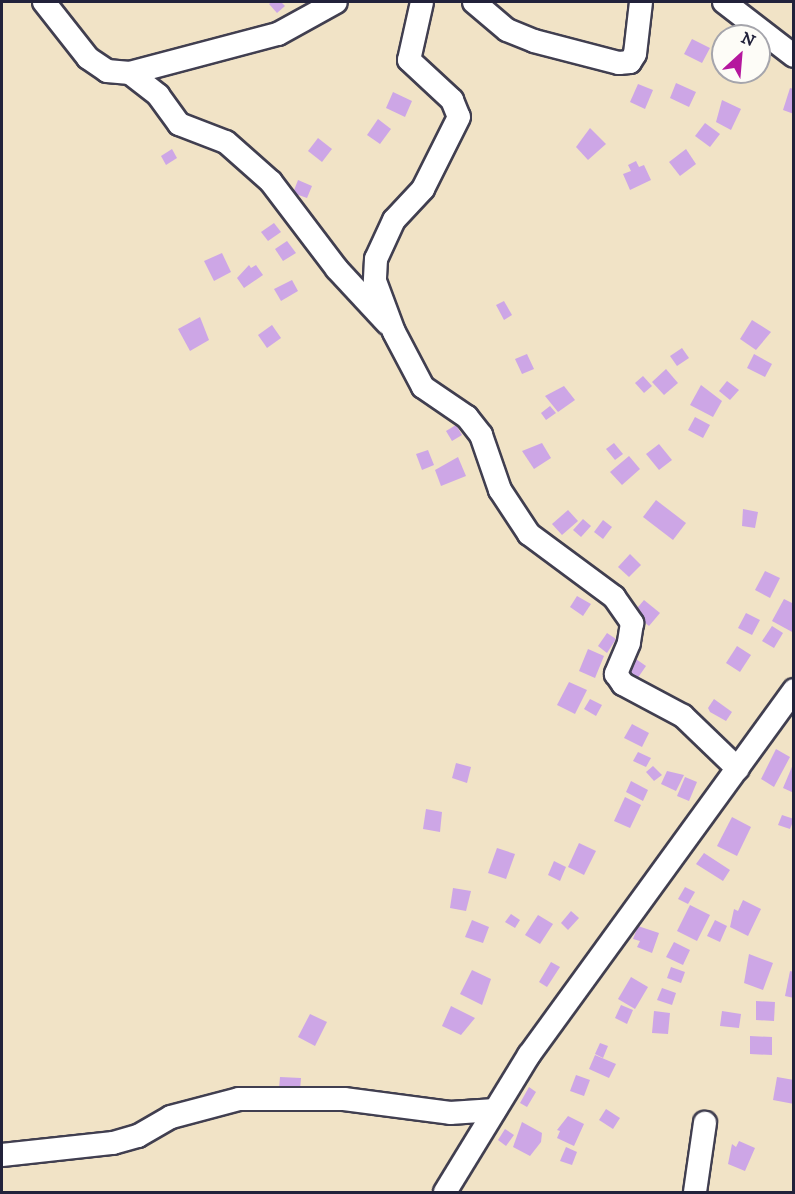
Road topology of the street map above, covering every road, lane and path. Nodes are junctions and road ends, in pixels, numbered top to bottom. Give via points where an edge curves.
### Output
1 (45, 2) edge
2 (336, 2) edge
3 (422, 2) edge
4 (474, 2) edge
5 (640, 2) edge
6 (724, 2) edge
7 (794, 56) edge
8 (130, 73) junction
9 (394, 332) junction
10 (794, 690) edge
11 (738, 769) junction
12 (495, 1110) junction
13 (705, 1123) dead end
14 (2, 1155) edge
15 (445, 1192) edge
16 (695, 1192) edge

1 - 8 street via 88,58 106,71
2 - 8 street via 278,34
3 - 9 street via 409,60 453,100 459,117 423,189 394,220 376,260 375,281
4 - 5 street via 507,30 619,63 630,62 635,54
6 - 7 street
8 - 9 street via 158,94 179,124 226,142 271,182 338,269
9 - 11 street via 423,387 467,417 481,435 504,499 529,534 614,597 632,623 629,643 616,674 623,684 683,716
10 - 11 street
11 - 12 street via 529,1055
12 - 14 street via 450,1113 344,1099 239,1099 180,1114 138,1136 114,1143
12 - 15 street
13 - 16 street

